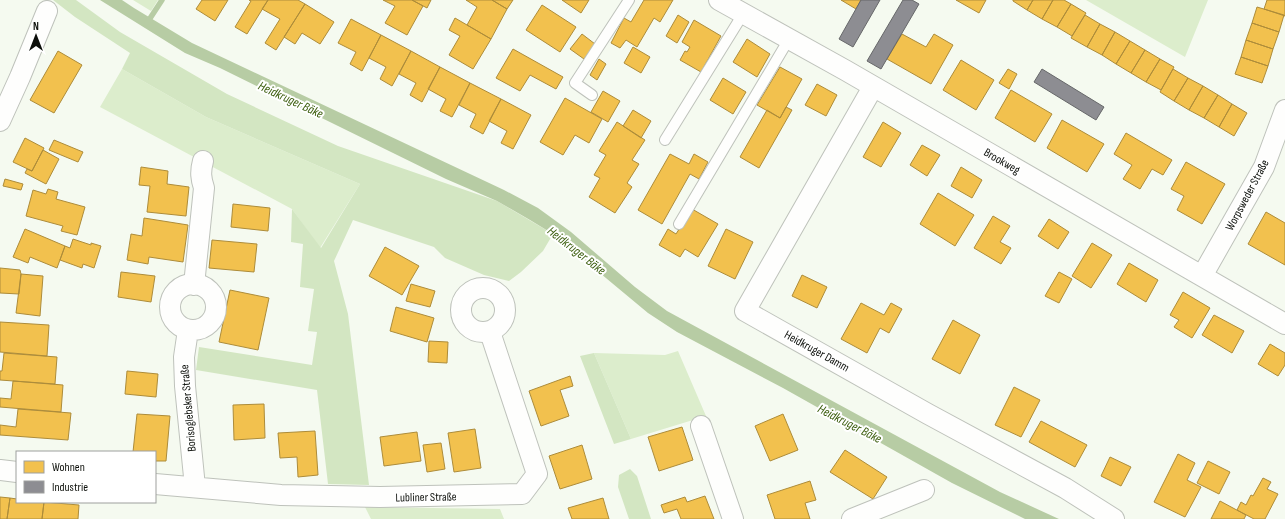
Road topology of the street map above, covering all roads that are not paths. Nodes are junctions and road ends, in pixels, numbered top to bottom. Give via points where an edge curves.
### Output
1 (629, 0) edge
2 (719, 0) edge
3 (47, 11) dead end
4 (743, 14) junction
5 (789, 39) junction
6 (873, 87) junction
7 (592, 95) dead end
8 (1285, 110) edge
9 (0, 121) edge
10 (664, 140) dead end
11 (202, 162) dead end
12 (679, 224) dead end
13 (1202, 276) junction
14 (194, 285) junction
15 (1285, 324) edge
16 (188, 330) junction
17 (490, 332) dead end
18 (701, 426) dead end
19 (0, 470) edge
20 (16, 472) edge
21 (156, 484) edge
22 (195, 487) junction
23 (924, 490) dead end
24 (733, 519) edge
25 (852, 519) edge
26 (1114, 519) edge

1 - 7 lane via 575,83
2 - 4 street, Brookweg
3 - 9 street
4 - 5 street, Brookweg
4 - 10 lane
5 - 6 street, Brookweg
5 - 12 lane
6 - 13 street, Brookweg
6 - 26 street, Heidkruger Damm via 745,311 1065,488
8 - 13 street, Worpsweder Straße via 1264,167
11 - 14 street via 201,178 204,188
13 - 15 street, Brookweg
14 - 16 street via 179,289 171,302 172,316
14 - 16 street via 212,294 216,309 209,324 201,329
16 - 22 street, Borisoglebsker Straße via 184,357 184,386
17 - 22 street, Lubliner Straße via 537,474 522,494 380,497 281,495
18 - 24 street
19 - 20 street
21 - 22 street, Lubliner Straße
23 - 25 street

